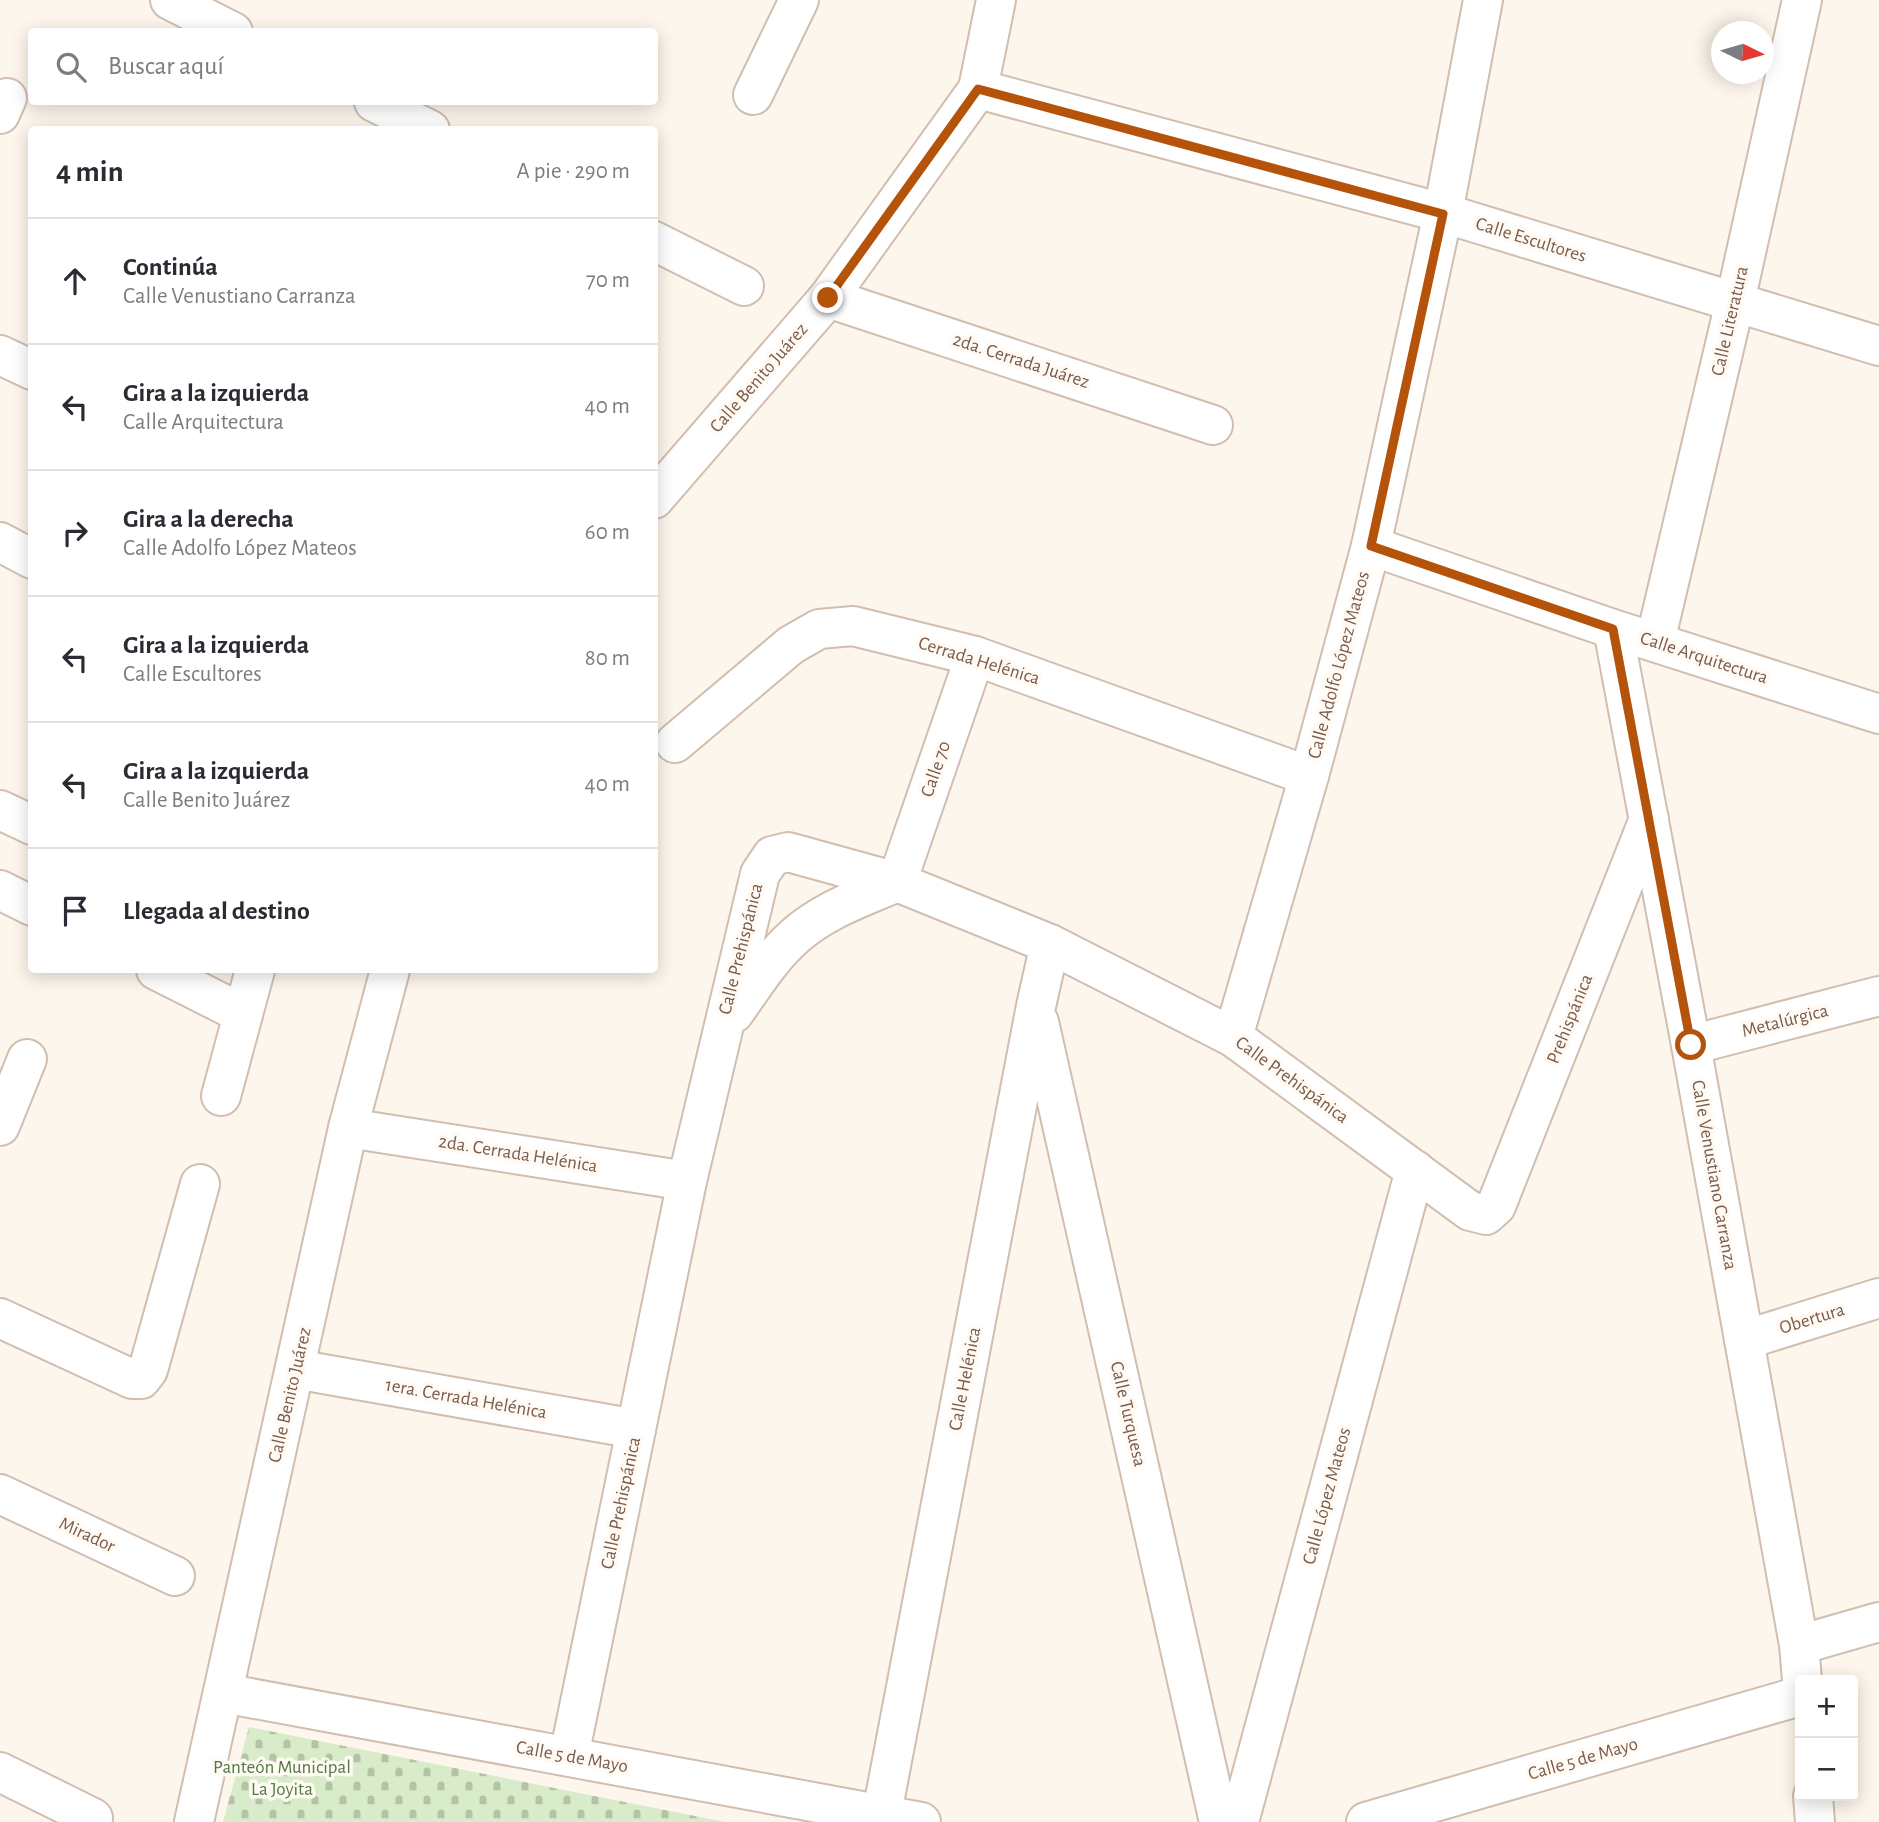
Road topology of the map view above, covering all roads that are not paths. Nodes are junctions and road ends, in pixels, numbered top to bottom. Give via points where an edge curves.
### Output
1 (170, 0) edge
2 (799, 0) edge
3 (996, 0) edge
4 (1483, 0) edge
5 (1802, 0) edge
6 (225, 28) edge
7 (978, 89) junction
8 (753, 95) dead end
9 (380, 105) edge
10 (422, 126) edge
11 (1443, 214) junction
12 (658, 243) edge
13 (744, 286) dead end
14 (828, 298) junction
15 (1735, 302) junction
16 (1879, 345) edge
17 (0, 355) edge
18 (28, 368) edge
19 (1213, 425) dead end
20 (658, 494) edge
21 (0, 542) edge
22 (1371, 546) junction
23 (28, 557) edge
24 (1613, 629) junction
25 (1655, 642) junction
26 (975, 656) junction
27 (1879, 714) edge
28 (675, 743) dead end
29 (1309, 776) junction
30 (0, 810) edge
31 (1649, 820) junction
32 (28, 823) edge
33 (897, 882) junction
34 (0, 890) edge
35 (28, 904) edge
36 (1049, 944) junction
37 (162, 973) edge
38 (254, 973) edge
39 (389, 973) edge
40 (1879, 996) edge
41 (1036, 1006) junction
42 (243, 1014) junction
43 (721, 1031) junction
44 (1233, 1037) junction
45 (1691, 1045) junction
46 (27, 1059) dead end
47 (221, 1096) dead end
48 (0, 1126) edge
49 (348, 1128) junction
50 (1415, 1170) junction
51 (687, 1181) junction
52 (200, 1184) dead end
53 (1486, 1214) joint
54 (1879, 1298) edge
55 (0, 1318) edge
56 (1744, 1340) junction
57 (295, 1369) junction
58 (636, 1429) junction
59 (0, 1494) edge
60 (175, 1576) dead end
61 (1879, 1622) edge
62 (1801, 1662) edge
63 (223, 1693) junction
64 (1795, 1697) edge
65 (569, 1756) junction
66 (0, 1772) edge
67 (1813, 1801) edge
68 (881, 1814) junction
69 (93, 1818) dead end
70 (194, 1822) edge
71 (921, 1822) edge
72 (1219, 1822) edge
73 (1239, 1822) edge
74 (1366, 1822) edge
75 (1815, 1822) edge

1 - 6 street
2 - 8 street
3 - 7 street, Calle Benito Juárez
4 - 11 street, Calle Adolfo López Mateos
5 - 15 street, Calle Literatura
7 - 11 street, Calle Escultores
7 - 14 street, Calle Benito Juárez
9 - 10 street
11 - 15 street, Calle Escultores
11 - 22 street, Calle Adolfo López Mateos
12 - 13 street
14 - 19 street, 2da. Cerrada Juárez
14 - 20 street, Calle Benito Juárez
15 - 16 street, Calle Escultores
15 - 25 street, Calle Literatura
17 - 18 street
21 - 23 street
22 - 24 street, Calle Arquitectura
22 - 29 street, Calle Adolfo López Mateos
24 - 25 street, Calle Arquitectura
24 - 31 street, Calle Venustiano Carranza
25 - 27 street, Calle Arquitectura
26 - 28 street, Cerrada Helénica via 853,626 819,629 791,645
26 - 29 street, Cerrada Helénica
26 - 33 street, Calle 70
29 - 44 street, Calle Adolfo López Mateos
30 - 32 street
31 - 45 street, Calle Venustiano Carranza
31 - 53 street, Prehispánica via 1496,1206
33 - 36 street, Calle Prehispánica
33 - 43 street via 833,910 796,935
33 - 43 street, Calle Prehispánica via 788,852 772,856 760,874
34 - 35 street
36 - 41 street, Calle Helénica
36 - 44 street, Calle Prehispánica
37 - 42 street
38 - 42 street
39 - 49 street, Calle Benito Juárez
40 - 45 street, Metalúrgica
41 - 68 street, Calle Helénica
41 - 72 street, Calle Turquesa
42 - 47 street
43 - 51 street, Calle Prehispánica
44 - 50 street, Calle Prehispánica
45 - 56 street, Calle Venustiano Carranza
46 - 48 street
49 - 51 street, 2da. Cerrada Helénica
49 - 57 street, Calle Benito Juárez
50 - 53 street, Calle Prehispánica via 1470,1211
50 - 73 street, Calle López Mateos
51 - 58 street, Calle Prehispánica
52 - 55 street via 148,1370 141,1379 132,1379
54 - 56 street, Obertura
56 - 62 street, Calle Venustiano Carranza
57 - 58 street, 1era. Cerrada Helénica
57 - 63 street, Calle Benito Juárez
58 - 65 street, Calle Prehispánica
59 - 60 street, Mirador
61 - 62 street
63 - 65 street, Calle 5 de Mayo
63 - 70 street, Calle Benito Juárez
64 - 74 street, Calle 5 de Mayo
65 - 68 street, Calle 5 de Mayo
66 - 69 street
67 - 75 street
68 - 71 street, Calle 5 de Mayo

